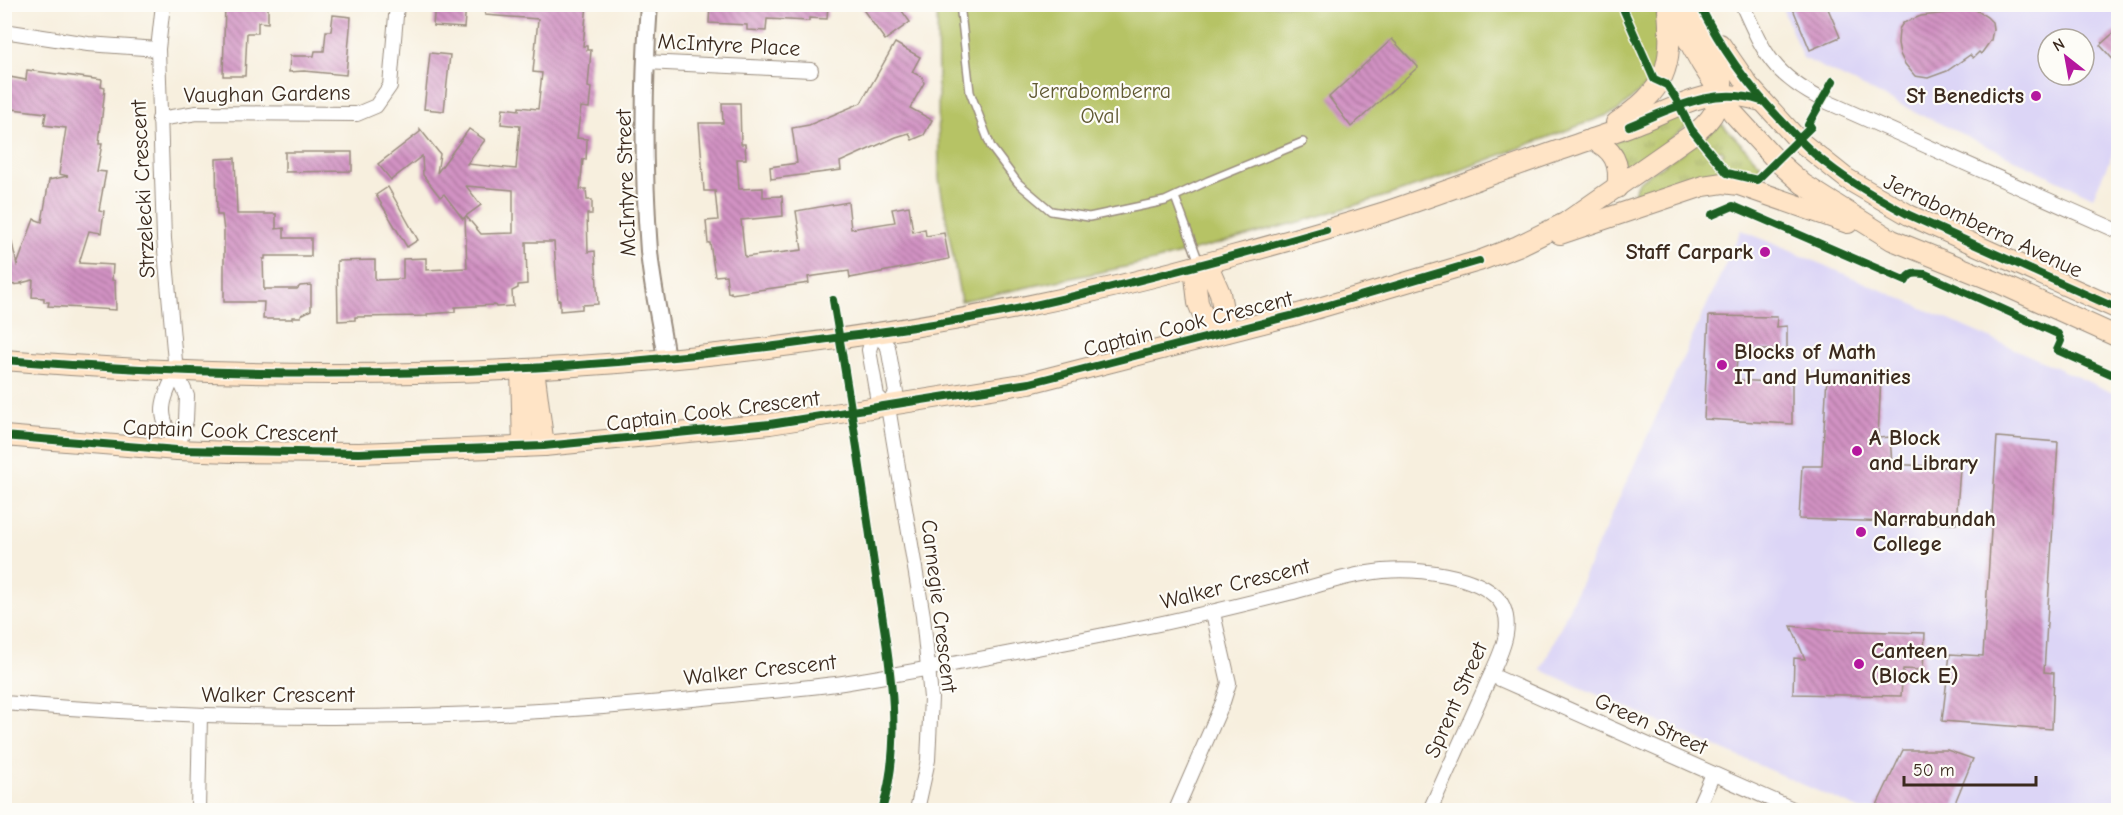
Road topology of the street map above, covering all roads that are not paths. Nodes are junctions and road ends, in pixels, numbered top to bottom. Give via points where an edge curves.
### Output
1 (164, 4) edge
2 (397, 4) edge
3 (649, 4) edge
4 (960, 4) edge
5 (1668, 4) edge
6 (1690, 4) edge
7 (1699, 4) edge
8 (1742, 4) edge
9 (4, 31) edge
10 (158, 49) junction
11 (645, 62) junction
12 (811, 70) dead end
13 (1721, 95) junction
14 (1761, 101) junction
15 (159, 119) junction
16 (1591, 139) junction
17 (1303, 141) dead end
18 (1617, 188) junction
19 (1175, 197) junction
20 (2118, 231) edge
21 (1888, 237) junction
22 (1479, 261) junction
23 (1200, 265) junction
24 (2076, 290) junction
25 (2118, 309) edge
26 (2085, 322) junction
27 (875, 332) junction
28 (1220, 334) junction
29 (2118, 337) edge
30 (666, 359) junction
31 (4, 360) edge
32 (528, 369) junction
33 (176, 372) junction
34 (888, 406) junction
35 (4, 436) edge
36 (544, 446) junction
37 (523, 447) junction
38 (177, 450) junction
39 (1501, 604) joint
40 (1213, 613) junction
41 (929, 668) junction
42 (1491, 675) junction
43 (4, 703) edge
44 (200, 716) junction
45 (1713, 774) junction
46 (198, 810) edge
47 (917, 810) edge
48 (1176, 810) edge
49 (1430, 810) edge
50 (1697, 810) edge
51 (1795, 810) edge

1 - 10 street, Strzelecki Crescent
2 - 15 street, Vaughan Gardens via 390,86 376,106 357,114 197,113
3 - 11 street, McIntyre Street
4 - 19 lane via 970,92 991,147 1018,183 1051,211 1089,217
5 - 13 main road, Jerrabomberra Avenue
5 - 16 main road via 1670,50 1660,82 1642,105
6 - 13 main road, Captain Cook Crescent via 1720,63
7 - 14 main road, Jerrabomberra Avenue via 1728,57
8 - 20 street via 1772,64 1808,93
9 - 10 street via 88,44
10 - 15 street, Strzelecki Crescent
11 - 12 street, McIntyre Place
11 - 30 street, McIntyre Street via 649,253
13 - 14 main road
13 - 16 main road via 1702,98
13 - 18 main road, Captain Cook Crescent via 1706,124
13 - 21 main road, Jerrabomberra Avenue via 1766,150 1803,184
14 - 24 main road, Jerrabomberra Avenue via 1825,163 1878,198
15 - 33 street, Strzelecki Crescent via 164,239
16 - 18 main road via 1606,147 1615,158
16 - 23 main road via 1383,212
17 - 19 lane
18 - 22 main road, Captain Cook Crescent via 1556,228
19 - 23 lane
21 - 22 main road via 1740,185 1723,183 1695,188
21 - 26 main road, Jerrabomberra Avenue
22 - 28 main road, Captain Cook Crescent
23 - 27 main road via 1005,312
23 - 28 main road via 1198,303
24 - 25 main road, Jerrabomberra Avenue
24 - 26 main road via 2086,307
26 - 29 main road, Jerrabomberra Avenue
27 - 30 main road
27 - 34 street, Carnegie Crescent via 869,350 877,396
27 - 34 street, Carnegie Crescent via 888,347 896,393
28 - 34 main road, Captain Cook Crescent via 1029,382
30 - 32 main road
31 - 33 main road
32 - 33 main road via 350,375
32 - 36 main road
32 - 37 main road
33 - 38 street, Strzelecki Crescent via 187,396 186,420
33 - 38 street, Strzelecki Crescent via 164,398 163,421
34 - 36 main road, Captain Cook Crescent via 770,424
34 - 41 street, Carnegie Crescent
35 - 38 main road, Captain Cook Crescent
36 - 37 main road, Captain Cook Crescent
37 - 38 main road, Captain Cook Crescent via 359,453
39 - 40 street, Walker Crescent via 1489,592 1468,582 1429,572 1392,570 1354,576
39 - 42 street, Sprent Street via 1506,636
40 - 41 street, Walker Crescent
40 - 48 street via 1229,683
41 - 44 street, Walker Crescent via 840,683 630,706 425,716
41 - 47 street, Carnegie Crescent via 928,760
42 - 45 street, Green Street
42 - 49 street, Sprent Street
43 - 44 street, Walker Crescent
44 - 46 street
45 - 50 street
45 - 51 street, Green Street

